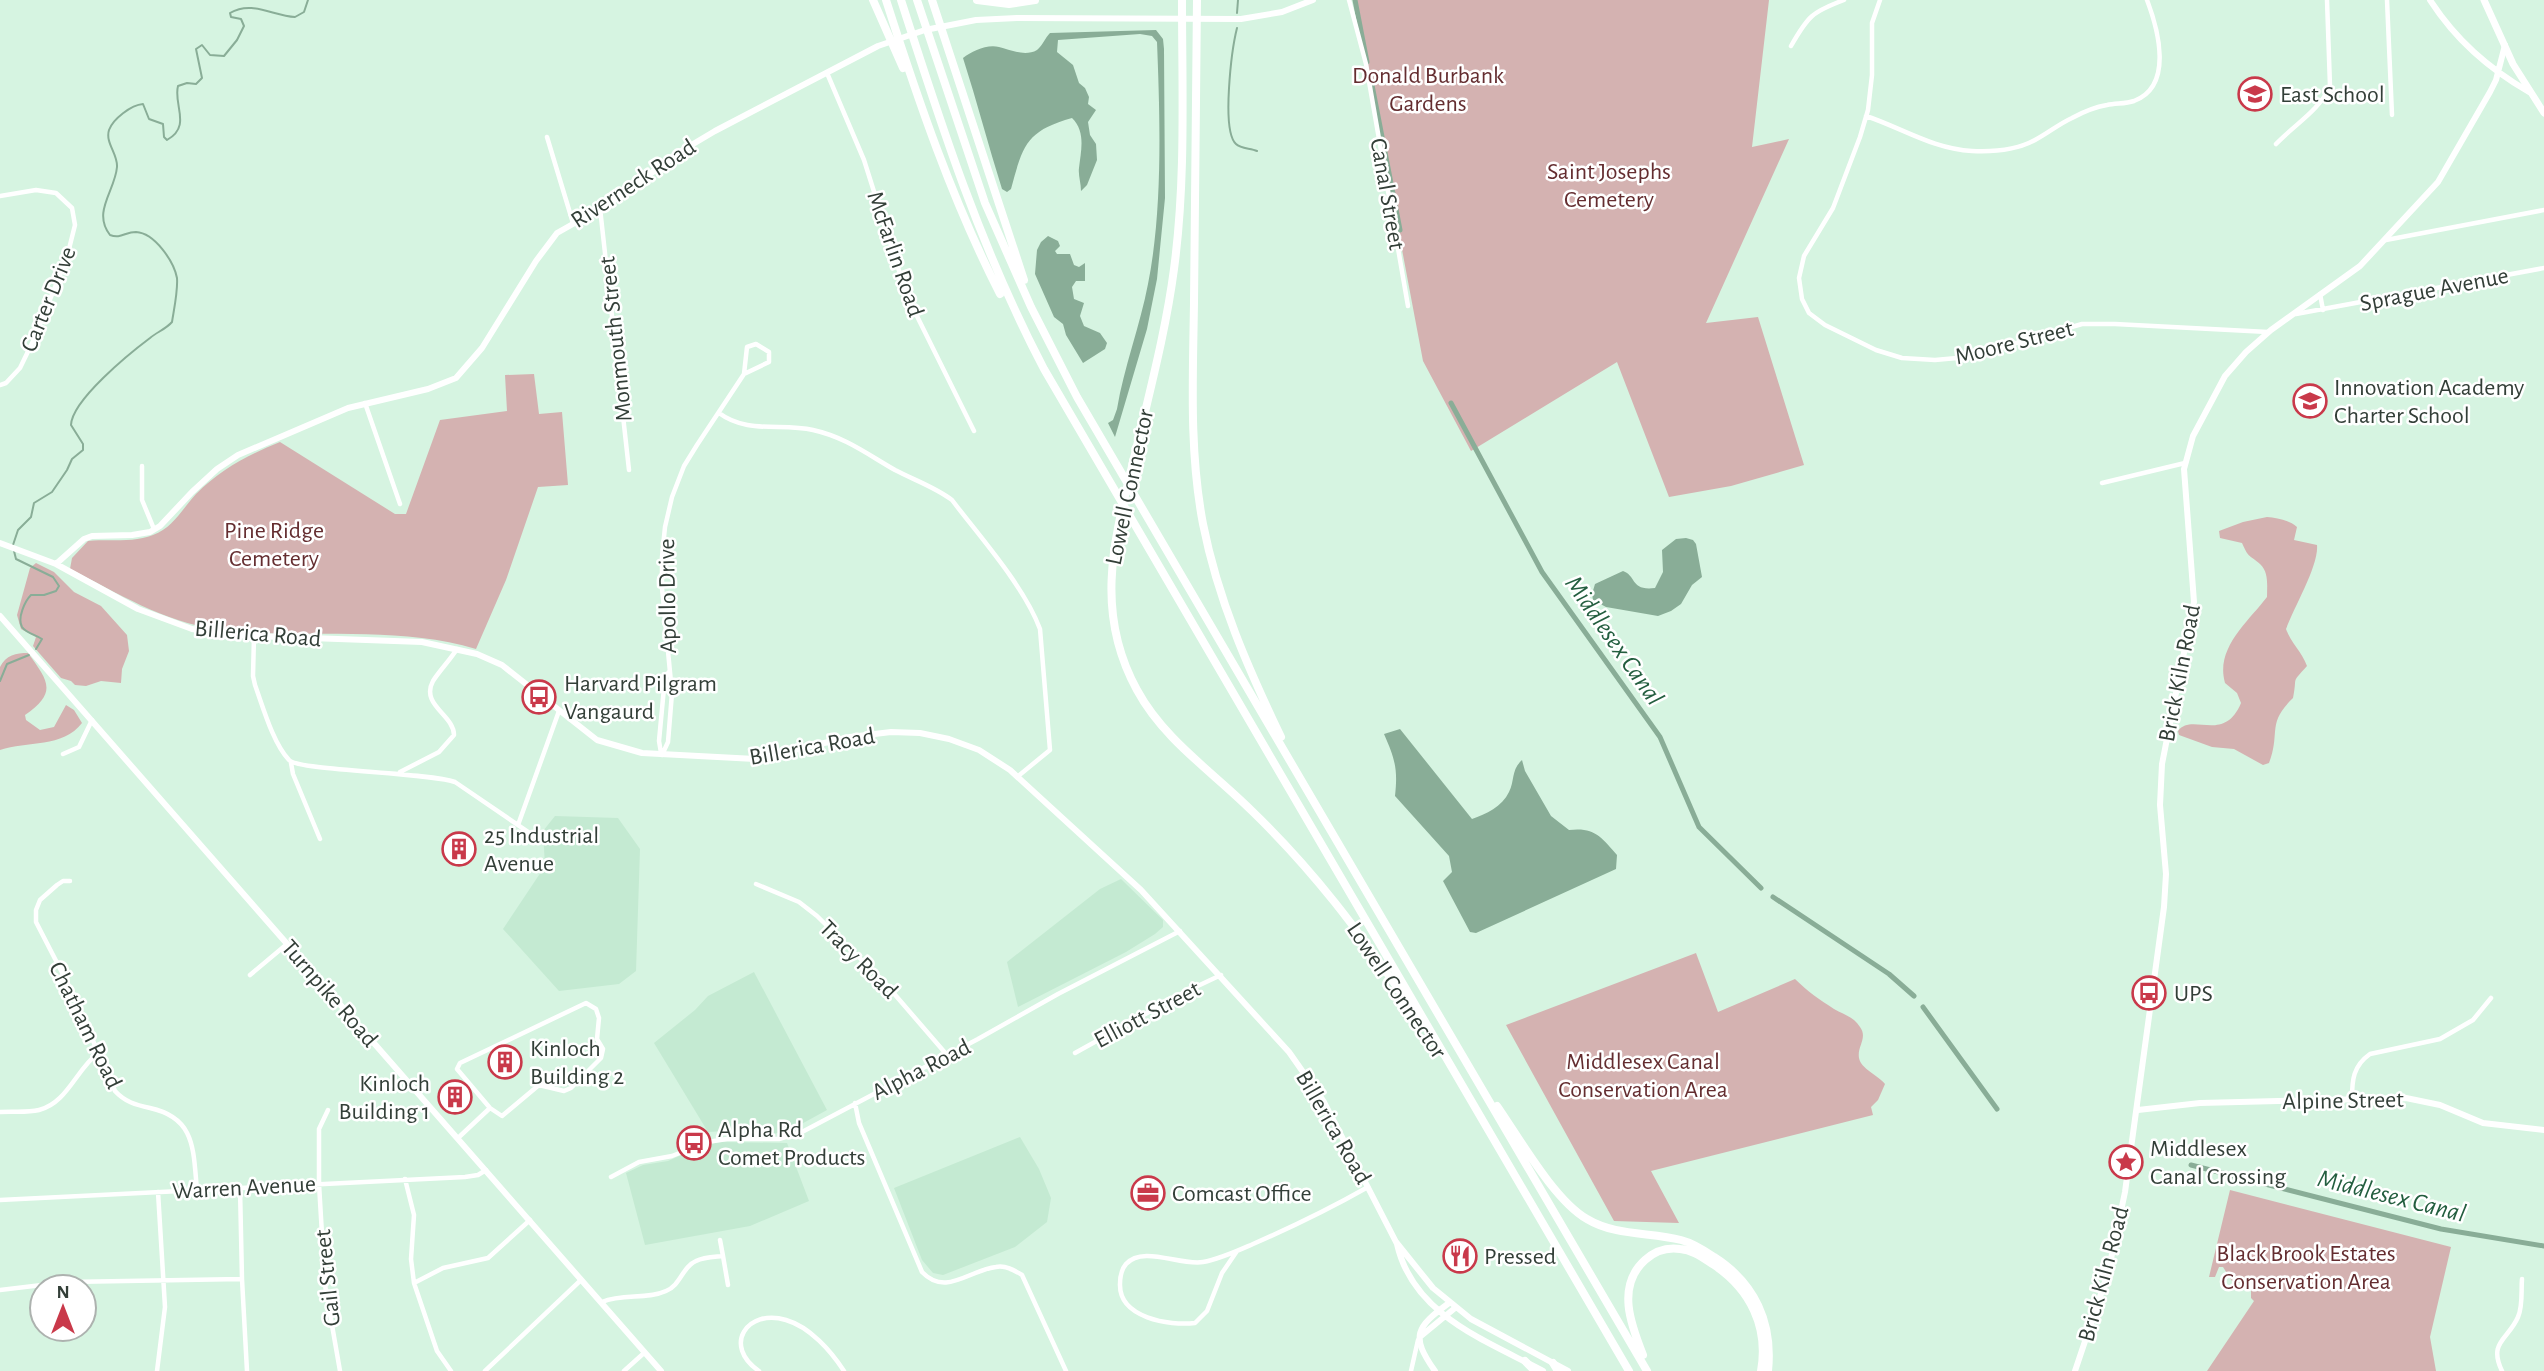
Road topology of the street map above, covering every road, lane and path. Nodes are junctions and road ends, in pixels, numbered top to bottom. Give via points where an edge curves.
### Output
1 (873, 0) edge
2 (886, 0) edge
3 (901, 0) edge
4 (917, 0) edge
5 (932, 0) edge
6 (977, 0) edge
7 (1035, 0) edge
8 (1182, 0) edge
9 (1198, 0) edge
10 (1313, 0) edge
11 (1349, 0) edge
12 (1844, 0) edge
13 (1880, 0) edge
14 (2147, 0) edge
15 (2327, 0) edge
16 (2387, 0) edge
17 (2430, 0) edge
18 (2484, 0) edge
19 (2505, 45) junction
20 (1791, 46) dead end
21 (827, 73) junction
22 (2497, 73) junction
23 (2529, 92) junction
24 (2544, 113) edge
25 (2392, 115) dead end
26 (1866, 116) junction
27 (932, 135) junction
28 (547, 137) dead end
29 (2276, 144) dead end
30 (0, 196) edge
31 (600, 208) junction
32 (2544, 210) edge
33 (573, 223) junction
34 (2386, 240) junction
35 (2544, 268) edge
36 (2320, 295) junction
37 (1408, 306) dead end
38 (1031, 307) junction
39 (2323, 310) junction
40 (2292, 314) junction
41 (2268, 332) junction
42 (1035, 352) junction
43 (744, 374) junction
44 (0, 385) edge
45 (365, 403) junction
46 (719, 413) junction
47 (974, 432) dead end
48 (2185, 463) junction
49 (142, 466) dead end
50 (629, 470) dead end
51 (2102, 483) dead end
52 (400, 504) dead end
53 (154, 530) junction
54 (0, 542) edge
55 (56, 564) junction
56 (0, 616) edge
57 (254, 636) junction
58 (458, 648) junction
59 (559, 710) junction
60 (92, 720) junction
61 (63, 754) dead end
62 (662, 755) junction
63 (291, 762) junction
64 (399, 773) junction
65 (1017, 777) junction
66 (1309, 793) junction
67 (518, 825) junction
68 (320, 839) dead end
69 (540, 840) dead end
70 (70, 881) dead end
71 (756, 884) dead end
72 (1180, 931) junction
73 (287, 944) junction
74 (250, 975) dead end
75 (1221, 975) junction
76 (2491, 998) dead end
77 (98, 1053) junction
78 (1074, 1053) dead end
79 (1460, 1053) junction
80 (947, 1055) junction
81 (1450, 1066) junction
82 (2352, 1100) junction
83 (855, 1103) junction
84 (490, 1108) junction
85 (328, 1110) dead end
86 (2138, 1110) junction
87 (0, 1112) edge
88 (2544, 1130) edge
89 (458, 1138) junction
90 (486, 1170) junction
91 (611, 1177) dead end
92 (405, 1180) junction
93 (319, 1184) junction
94 (1368, 1186) junction
95 (240, 1188) junction
96 (197, 1190) junction
97 (158, 1192) junction
98 (0, 1200) edge
99 (530, 1220) junction
100 (720, 1240) dead end
101 (1396, 1242) junction
102 (1237, 1251) junction
103 (723, 1256) junction
104 (242, 1279) junction
105 (582, 1279) junction
106 (2522, 1279) dead end
107 (163, 1281) junction
108 (414, 1283) junction
109 (728, 1285) dead end
110 (0, 1290) edge
111 (602, 1302) junction
112 (1452, 1305) junction
113 (1437, 1311) junction
114 (1444, 1316) junction
115 (1420, 1336) junction
116 (645, 1353) junction
117 (1525, 1361) junction
118 (1553, 1363) junction
119 (157, 1371) edge
120 (247, 1371) edge
121 (340, 1371) edge
122 (451, 1371) edge
123 (485, 1371) edge
124 (624, 1371) edge
125 (660, 1371) edge
126 (759, 1371) edge
127 (844, 1371) edge
128 (1066, 1371) edge
129 (1411, 1371) edge
130 (1434, 1371) edge
131 (1535, 1371) edge
132 (1543, 1371) edge
133 (1558, 1371) edge
134 (1568, 1371) edge
135 (1629, 1371) edge
136 (1648, 1371) edge
137 (1761, 1371) edge
138 (1768, 1371) edge
139 (2075, 1371) edge
140 (2502, 1371) edge

1 - 27 highway
2 - 27 highway
3 - 42 highway via 969,206
4 - 38 highway via 978,186
5 - 38 highway
6 - 7 highway via 1009,4
8 - 81 highway, Lowell Connector via 1177,249 1110,576 1122,657 1142,699 1172,737 1317,879 1366,941
9 - 66 highway via 1193,411 1200,505 1234,632
10 - 21 main road, Riverneck Road via 1282,12 1241,19 1017,18 956,23 878,46
11 - 37 street, Canal Street via 1366,64
12 - 20 street via 1810,16
13 - 26 street, Moore Street via 1872,23
14 - 26 street via 2160,57 2153,83 2135,100 2091,109 2034,141 1995,151 1948,148
15 - 29 street via 2330,86 2315,109
16 - 25 street
17 - 22 main road via 2471,52
18 - 19 main road
19 - 22 main road, Brick Kiln Road
19 - 23 main road
21 - 31 main road, Riverneck Road via 683,149
21 - 47 street, McFarlin Road via 864,160 907,296
22 - 23 main road
22 - 34 main road, Brick Kiln Road via 2486,101 2438,182
23 - 24 main road
26 - 41 street, Moore Street via 1849,171 1804,256 1798,278 1809,313 1852,340 1902,358 1935,360 1968,357 2082,324
27 - 42 highway via 984,261
28 - 33 street
30 - 44 street, Carter Drive via 36,190 56,193 72,208 75,225 67,257 20,368
31 - 33 main road, Riverneck Road
31 - 50 street, Monmouth Street
32 - 34 street
33 - 45 main road, Riverneck Road via 557,233 482,348 456,378
34 - 36 main road, Brick Kiln Road
35 - 39 street, Sprague Avenue
36 - 39 street
36 - 40 main road, Brick Kiln Road
38 - 66 highway via 1077,397
39 - 40 street, Sprague Avenue
40 - 41 main road, Brick Kiln Road
41 - 48 main road, Brick Kiln Road via 2225,376 2193,436
42 - 81 highway
43 - 43 street, Apollo Drive via 769,362 769,352 756,344 747,346
43 - 46 street, Apollo Drive
45 - 52 street
45 - 53 main road, Riverneck Road via 236,456
46 - 62 street, Apollo Drive via 684,466 665,527 662,588 669,672 659,741
46 - 65 street via 745,425 799,428 838,437 952,500 1034,613 1040,629 1050,750
48 - 51 street
48 - 86 main road, Brick Kiln Road via 2194,602 2162,764 2165,892
49 - 53 street via 142,500
53 - 55 main road via 92,536
54 - 55 main road, Billerica Road
55 - 57 main road, Billerica Road via 165,621
56 - 60 main road, Turnpike Road
57 - 58 main road, Billerica Road via 422,642
57 - 63 street via 255,685
58 - 59 main road, Billerica Road via 502,665
58 - 64 street via 431,689 433,702 450,719 454,735 439,752
59 - 62 main road, Billerica Road via 597,740
59 - 67 street
60 - 61 street via 79,747
60 - 73 main road, Turnpike Road
62 - 65 main road, Billerica Road via 755,759 850,737 920,733 979,750
63 - 64 street
63 - 68 street
64 - 67 street via 455,782
65 - 72 main road, Billerica Road
66 - 79 highway
67 - 69 street
70 - 77 street, Chatham Road via 63,881 40,900 36,922
71 - 80 street, Tracy Road via 799,902 817,916
72 - 75 main road, Billerica Road
72 - 80 street, Alpha Road
73 - 74 street
73 - 89 main road, Turnpike Road
75 - 78 street, Elliott Street
75 - 94 main road, Billerica Road via 1298,1064 1324,1102
76 - 82 street via 2473,1020 2440,1039 2363,1059 2353,1075
77 - 87 street via 50,1105
77 - 96 street, Chatham Road via 120,1096 174,1116 186,1129
79 - 136 highway
79 - 138 highway via 1548,1180 1577,1212 1613,1230 1687,1242 1740,1278 1765,1320 1770,1344
80 - 83 street, Alpha Road
81 - 135 highway
82 - 86 main road, Alpine Street
82 - 88 main road, Alpine Street via 2423,1100 2483,1123
83 - 91 street, Alpha Road via 790,1137 707,1142 672,1156 639,1162
83 - 128 street via 859,1123 922,1272 946,1283 996,1267 1022,1275
84 - 84 street via 458,1071 460,1063 586,1003 596,1009 601,1058 571,1088 564,1091 539,1085 502,1116
84 - 89 street
85 - 93 street, Gail Street via 319,1133
86 - 139 main road, Brick Kiln Road via 2108,1273
89 - 90 main road, Turnpike Road
90 - 92 street, Warren Avenue via 468,1177
90 - 99 main road, Turnpike Road
92 - 93 street, Warren Avenue
92 - 108 street via 414,1215
93 - 95 street, Warren Avenue
93 - 121 street, Gail Street via 326,1293
94 - 101 main road, Billerica Road
94 - 102 street
95 - 96 street, Warren Avenue
95 - 104 street
96 - 97 street, Warren Avenue
97 - 98 street, Warren Avenue
97 - 107 street
99 - 105 main road, Turnpike Road
99 - 108 street via 488,1258 443,1268
100 - 103 street
101 - 112 main road, Billerica Road
101 - 113 main road, Billerica Road via 1408,1276
102 - 102 street via 1201,1263 1140,1256 1120,1273 1120,1294 1132,1309 1154,1320 1195,1323 1207,1311 1222,1273
103 - 109 street
103 - 111 street via 693,1262 678,1284 663,1293
104 - 107 street
104 - 120 street
105 - 111 main road, Turnpike Road
105 - 123 street
106 - 140 street via 2518,1317 2497,1348
107 - 110 street via 67,1282
107 - 119 street via 164,1320
108 - 122 street via 437,1351
111 - 116 main road, Turnpike Road
112 - 113 main road
112 - 114 main road
112 - 118 main road, Billerica Road
113 - 114 main road, Billerica Road
113 - 115 main road via 1423,1325
114 - 115 main road
114 - 117 main road, Billerica Road
115 - 129 street
115 - 130 main road via 1422,1352
116 - 124 street
116 - 125 main road, Turnpike Road
117 - 131 highway
117 - 132 main road, Billerica Road
118 - 133 highway
118 - 134 main road, Billerica Road
126 - 127 street via 744,1358 741,1337 756,1321 769,1318 805,1329
136 - 137 highway via 1628,1310 1631,1279 1639,1265 1658,1251 1673,1248 1704,1258 1746,1295 1762,1335

